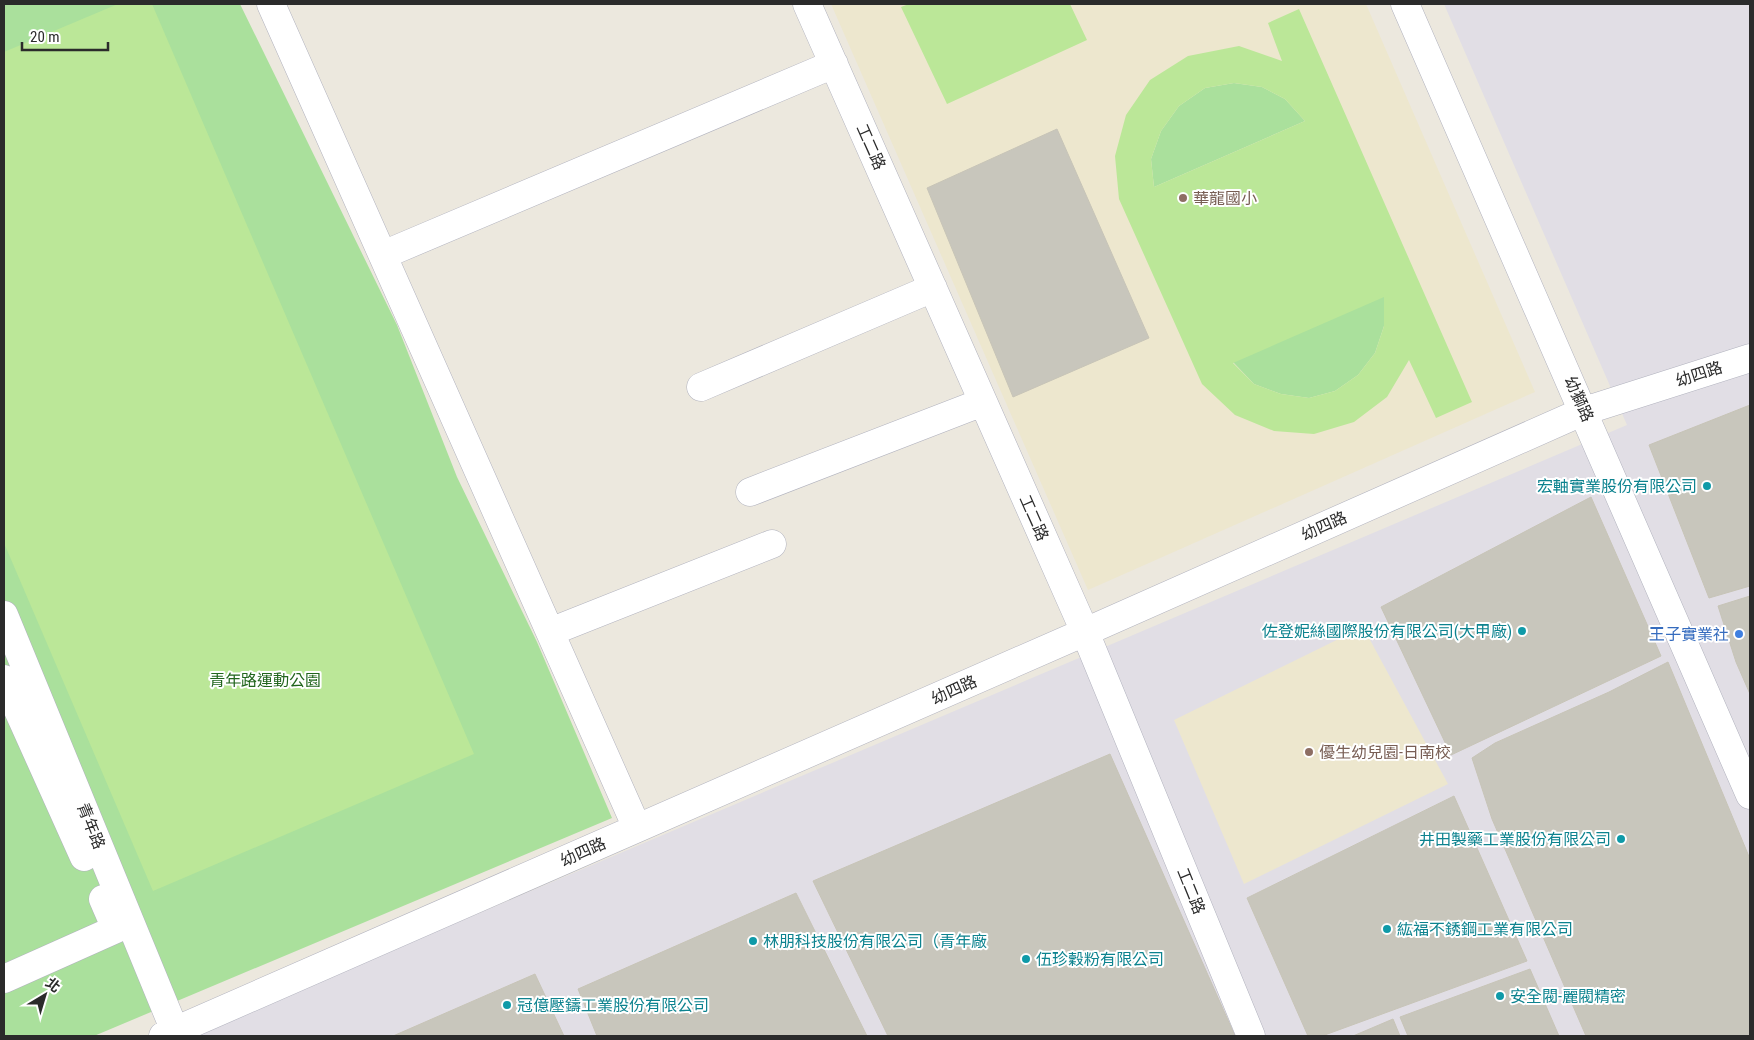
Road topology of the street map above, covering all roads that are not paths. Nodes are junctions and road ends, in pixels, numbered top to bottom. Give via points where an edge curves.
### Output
1 (271, 4) edge
2 (807, 4) edge
3 (1405, 4) edge
4 (834, 64) junction
5 (383, 255) junction
6 (933, 288) junction
7 (1750, 358) edge
8 (701, 387) dead end
9 (983, 402) junction
10 (1584, 411) junction
11 (750, 492) dead end
12 (772, 544) dead end
13 (4, 615) edge
14 (550, 632) junction
15 (1085, 632) junction
16 (4, 679) edge
17 (1750, 795) edge
18 (637, 828) junction
19 (4, 979) edge
20 (172, 1035) edge
21 (1250, 1036) edge

1 - 5 street
2 - 4 street, 工二路
3 - 10 street, 幼獅路
4 - 5 street
4 - 6 street, 工二路
5 - 14 street
6 - 8 street
6 - 9 street, 工二路
7 - 10 street, 幼四路
9 - 11 street
9 - 15 street, 工二路
10 - 15 street, 幼四路
10 - 17 street, 幼獅路
12 - 14 street
13 - 20 street, 青年路
14 - 18 street
15 - 18 street, 幼四路
15 - 21 street, 工二路
16 - 19 street via 116,929
18 - 20 street, 幼四路

